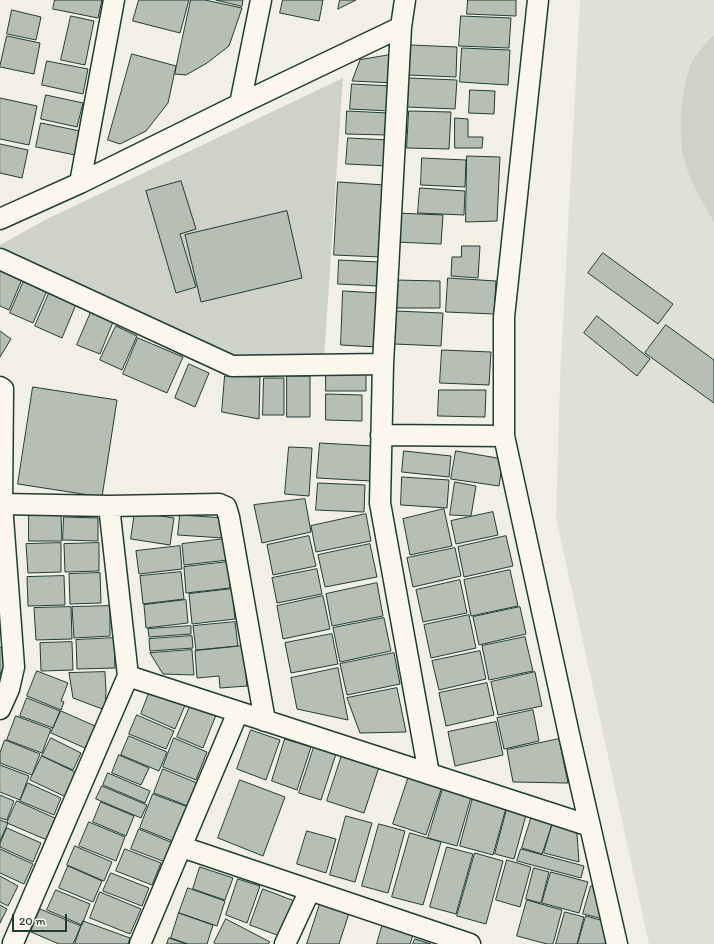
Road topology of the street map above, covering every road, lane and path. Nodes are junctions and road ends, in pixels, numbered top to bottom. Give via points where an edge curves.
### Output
1 (114, 0) edge
2 (261, 0) edge
3 (405, 0) edge
4 (538, 0) edge
5 (401, 28) junction
6 (240, 104) junction
7 (80, 183) junction
8 (0, 219) edge
9 (0, 259) edge
10 (384, 364) junction
11 (0, 387) edge
12 (381, 435) junction
13 (504, 436) junction
14 (2, 504) junction
15 (109, 506) junction
16 (128, 676) junction
17 (0, 709) edge
18 (238, 712) junction
19 (265, 721) junction
20 (429, 774) junction
21 (590, 826) junction
22 (182, 847) junction
23 (310, 890) junction
24 (10, 943) edge
25 (140, 944) edge
26 (285, 944) edge
27 (470, 944) edge
28 (618, 944) edge

1 - 7 street
2 - 6 street
3 - 5 street
4 - 13 street via 504,317
5 - 6 street
5 - 10 street
6 - 7 street
7 - 8 street
9 - 10 street via 232,366
10 - 12 street
11 - 14 street via 3,389
12 - 13 street
12 - 20 street via 380,503
13 - 21 street
14 - 15 street
14 - 17 street via 14,667 9,689
15 - 16 street
15 - 19 street via 219,504 226,507
16 - 18 street
16 - 24 street
18 - 19 street
18 - 22 street
19 - 20 street
20 - 21 street
21 - 28 street
22 - 23 street
22 - 25 street
23 - 26 street
23 - 27 street

